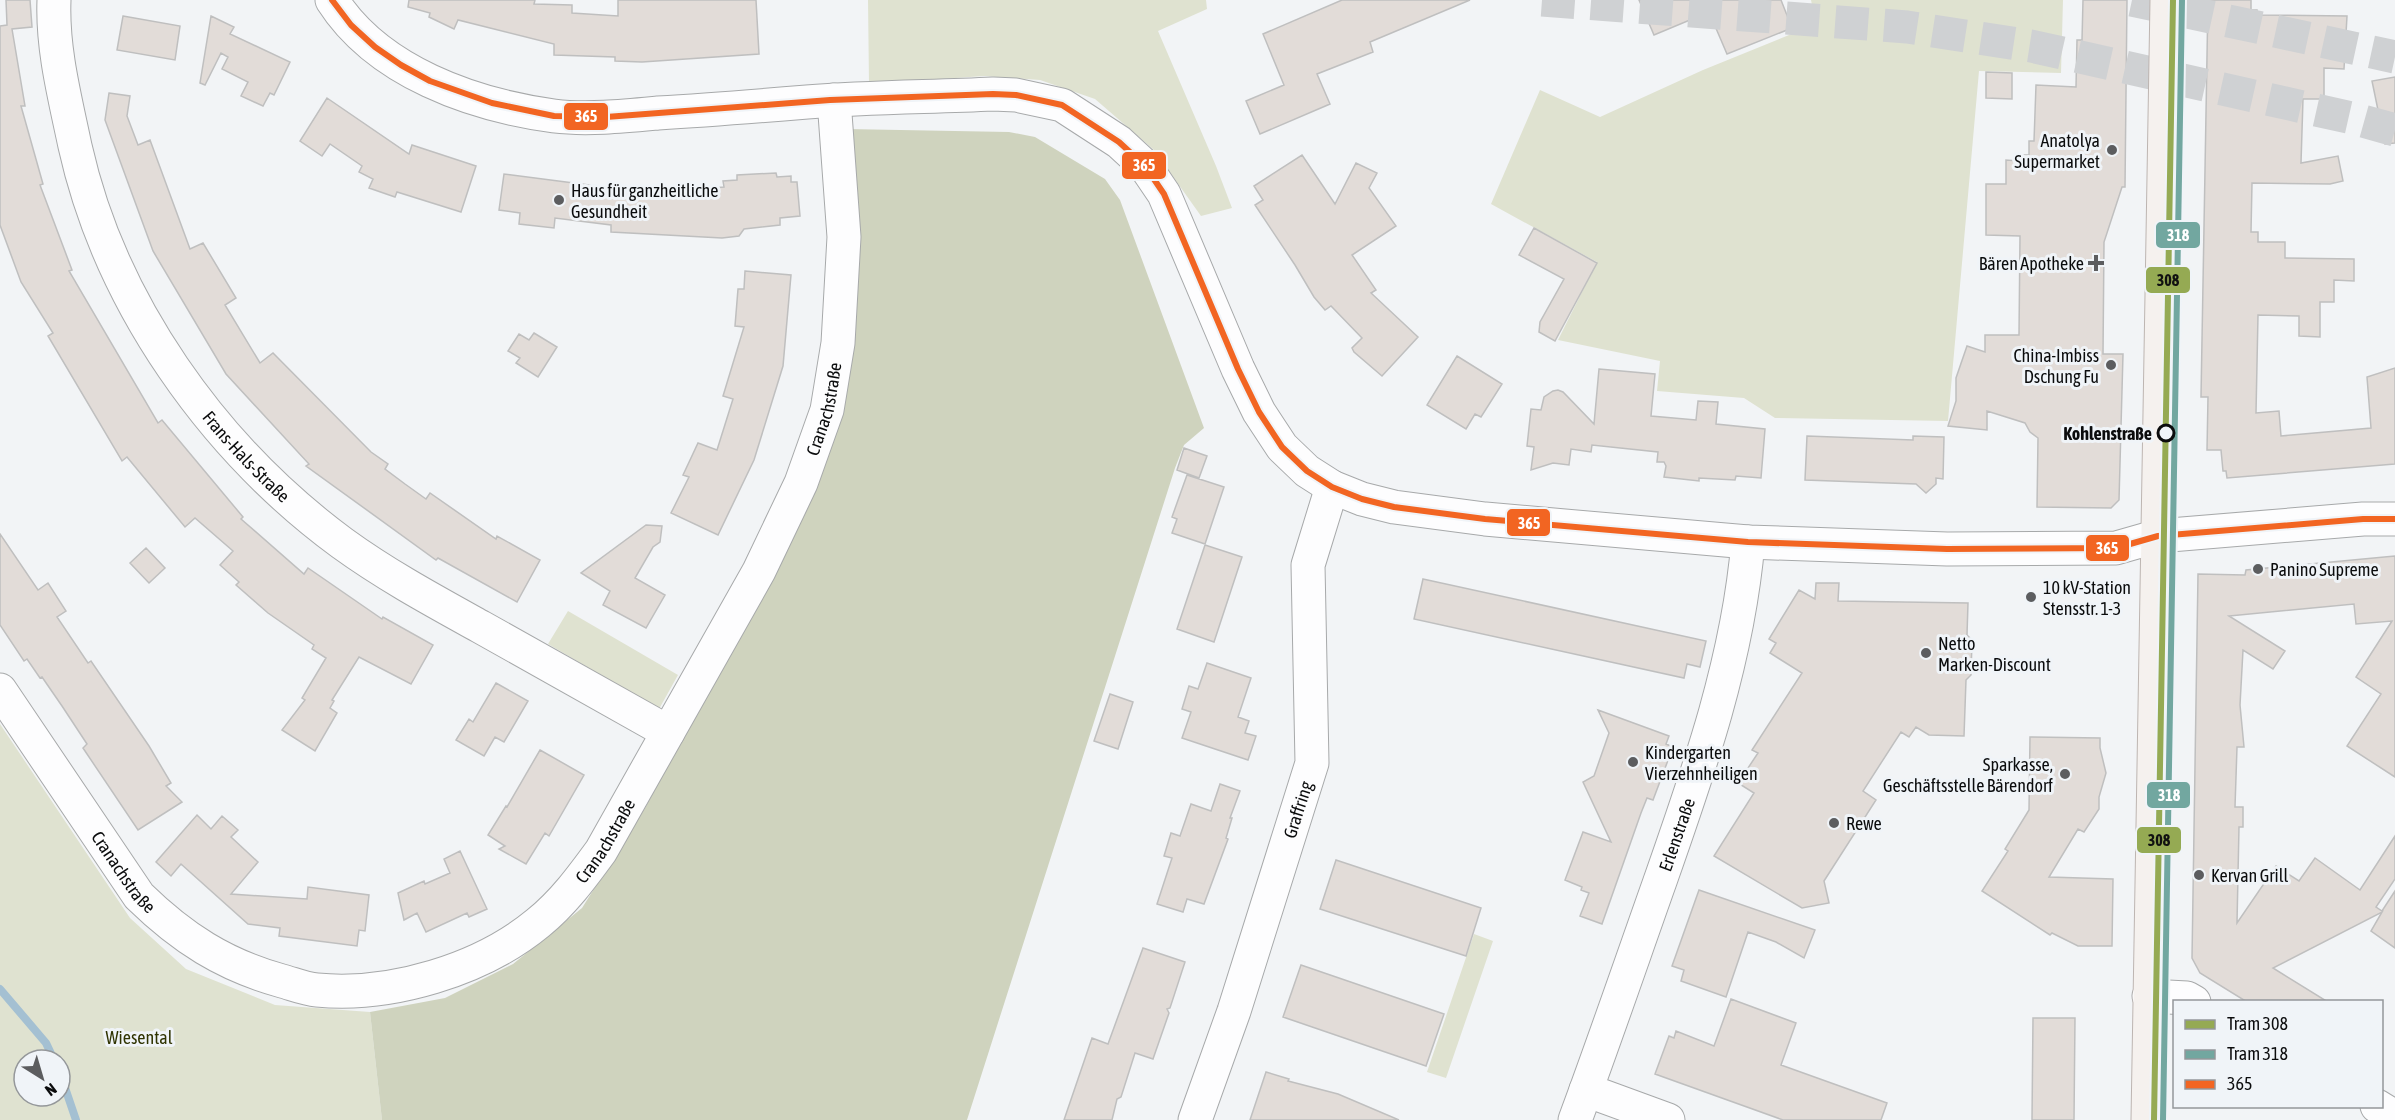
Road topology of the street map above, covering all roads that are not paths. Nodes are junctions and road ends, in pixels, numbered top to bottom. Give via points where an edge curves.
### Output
1 (54, 0) edge
2 (332, 0) edge
3 (2167, 0) edge
4 (834, 100) junction
5 (1332, 487) junction
6 (2395, 519) edge
7 (2158, 536) junction
8 (1748, 543) junction
9 (0, 690) edge
10 (668, 732) junction
11 (2150, 996) junction
12 (2189, 1000) edge
13 (1586, 1090) junction
14 (2379, 1108) edge
15 (2395, 1117) edge
16 (1195, 1120) edge
17 (1575, 1120) edge
18 (1668, 1120) edge
19 (2148, 1120) edge

1 - 10 street, Frans-Hals-Straße via 60,76 80,166 107,246 150,331 234,445 287,499 377,566
2 - 4 street via 342,16 371,44 425,81 555,116 626,116
3 - 7 main road
4 - 5 street via 1016,95 1062,105 1119,142 1145,166 1164,194 1259,412 1282,447 1307,471
4 - 10 street, Cranachstraße via 844,237 838,343 827,410 801,483 759,571
5 - 8 street via 1362,499 1440,514
5 - 16 street, Graffring via 1308,565 1312,763 1234,1011
6 - 7 street
7 - 8 street via 2116,548 1947,549
7 - 11 main road
8 - 13 street, Erlenstraße via 1746,578 1733,647 1709,740
9 - 10 street, Cranachstraße via 118,867 160,918 216,957 250,972 316,990 371,989 449,973 483,958 538,924 578,883 600,851
11 - 12 street
11 - 19 main road
13 - 17 street, Erlenstraße
13 - 18 street
14 - 15 street

